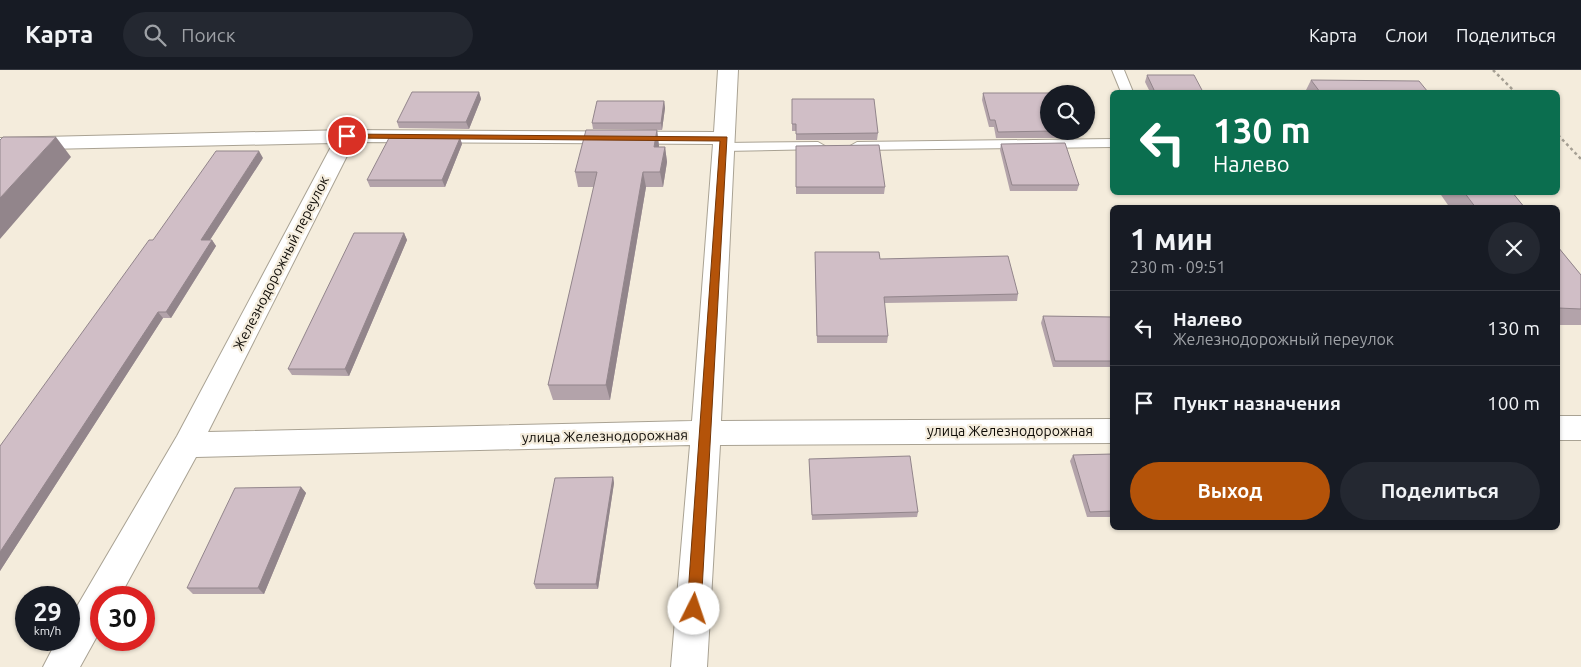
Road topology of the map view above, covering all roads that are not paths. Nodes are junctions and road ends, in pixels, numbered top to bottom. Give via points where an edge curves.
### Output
1 (728, 70) edge
2 (1118, 70) edge
3 (1126, 90) edge
4 (347, 136) junction
5 (724, 143) junction
6 (1110, 143) edge
7 (0, 144) edge
8 (1560, 428) edge
9 (1581, 428) edge
10 (1110, 431) edge
11 (706, 433) junction
12 (187, 445) junction
13 (61, 667) edge
14 (689, 667) edge

1 - 5 street
2 - 3 lane
4 - 5 street
4 - 7 street
4 - 12 street, Железнодорожный переулок
5 - 6 lane via 838,146
5 - 11 street
8 - 9 street
10 - 11 street, улица Железнодорожная
11 - 12 street, улица Железнодорожная
11 - 14 street
12 - 13 street, Железнодорожный переулок

